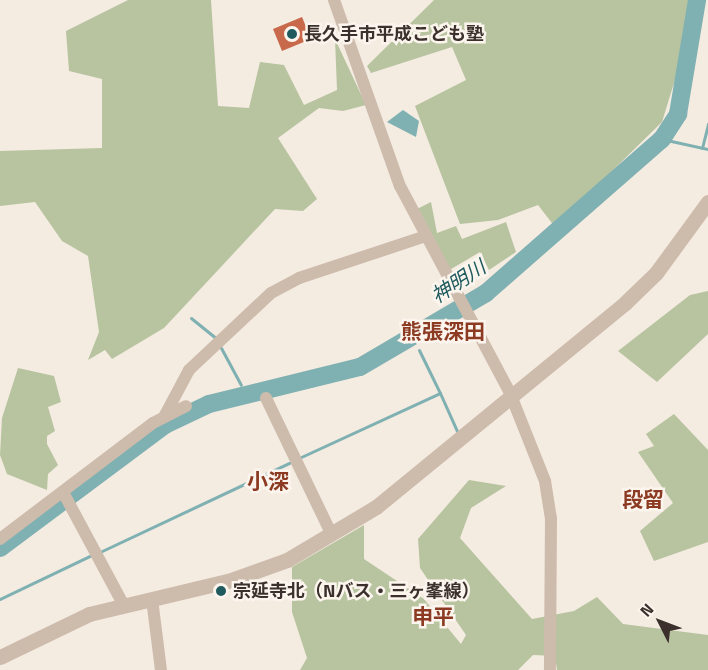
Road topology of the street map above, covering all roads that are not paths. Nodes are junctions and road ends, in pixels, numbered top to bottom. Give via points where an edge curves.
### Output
1 (334, 0) edge
2 (708, 202) edge
3 (426, 236) junction
4 (510, 393) junction
5 (266, 398) dead end
6 (186, 406) dead end
7 (164, 417) junction
8 (67, 496) junction
9 (332, 535) junction
10 (0, 539) edge
11 (152, 599) junction
12 (123, 604) junction
13 (0, 657) edge
14 (161, 670) edge
15 (550, 670) edge

1 - 3 street via 400,186
2 - 4 street via 656,273
3 - 4 street
3 - 7 street via 299,278 271,293 189,370
4 - 9 street via 376,507
4 - 15 street via 545,481 551,518
5 - 9 street
6 - 7 street
7 - 8 street
8 - 10 street
8 - 12 street
9 - 11 street via 267,568
11 - 12 street
11 - 14 street
12 - 13 street

